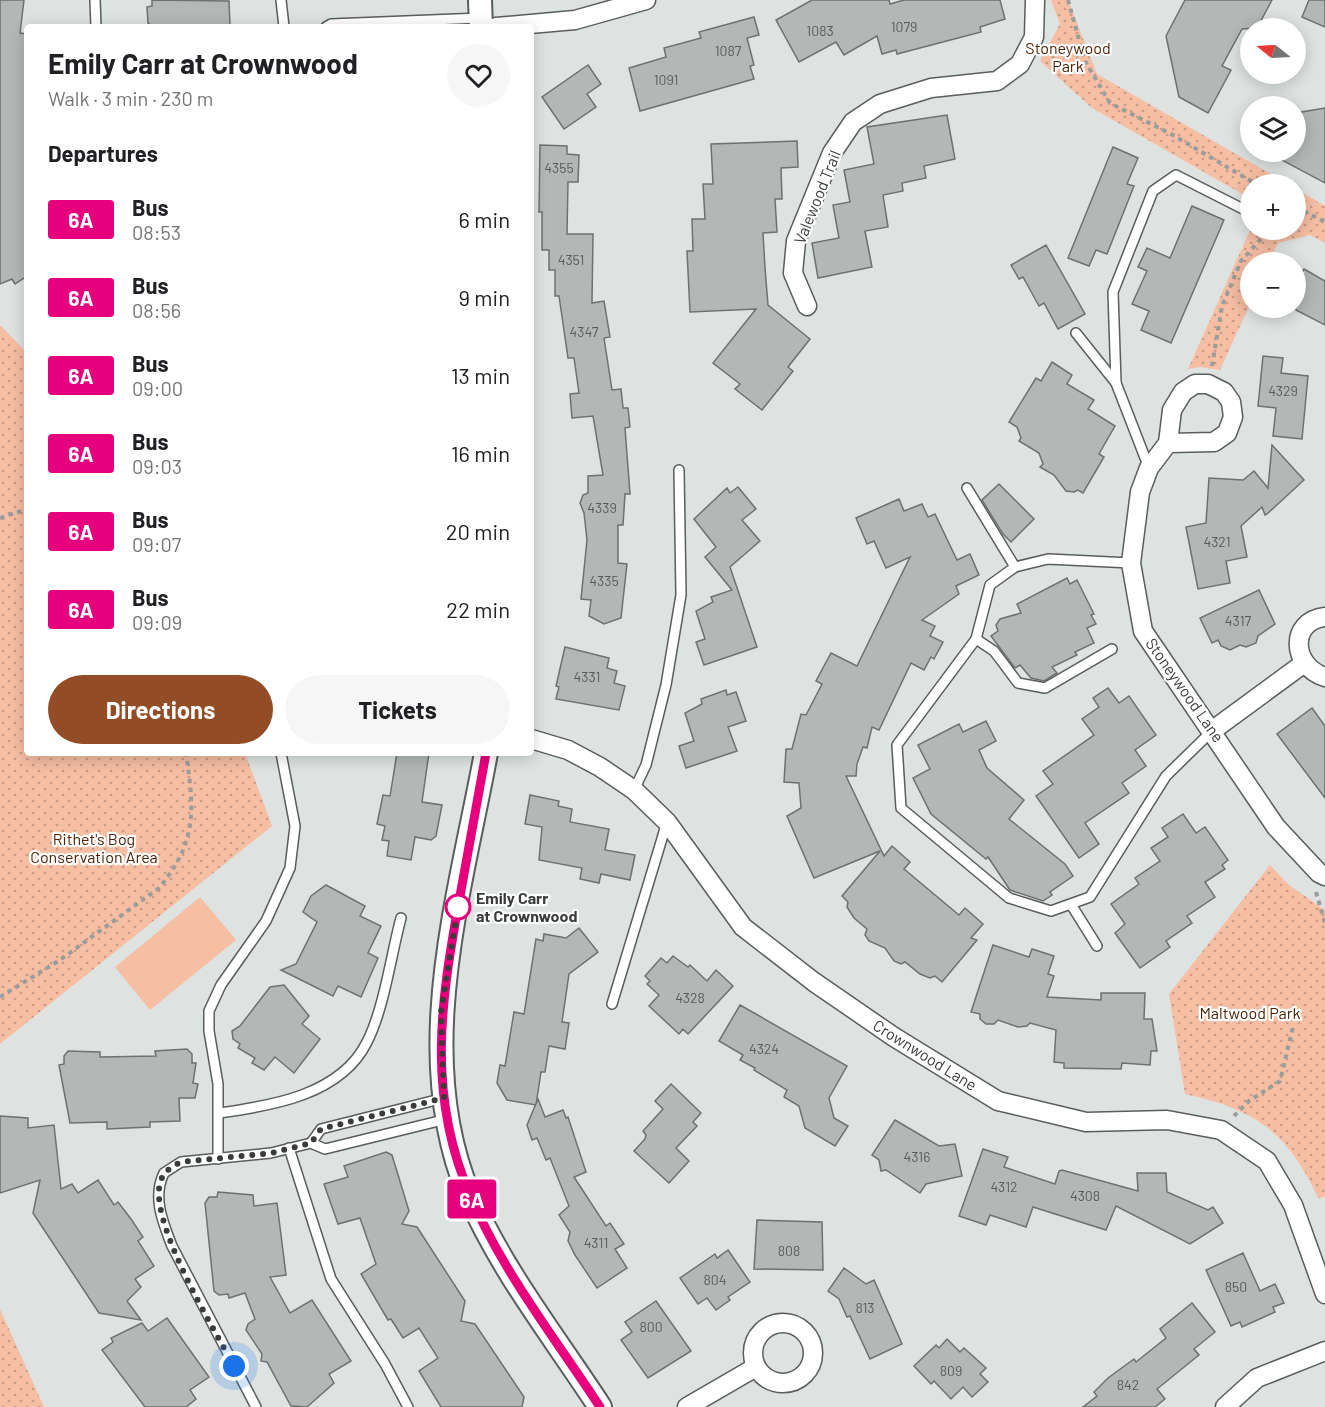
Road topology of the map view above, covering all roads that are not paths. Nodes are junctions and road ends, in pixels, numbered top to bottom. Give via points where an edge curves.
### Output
1 (96, 0) edge
2 (281, 0) edge
3 (646, 0) edge
4 (1035, 0) edge
5 (485, 18) edge
6 (96, 24) edge
7 (284, 24) edge
8 (331, 24) edge
9 (1240, 207) edge
10 (807, 306) dead end
11 (1076, 333) dead end
12 (1116, 383) junction
13 (1168, 443) junction
14 (1149, 468) junction
15 (679, 470) dead end
16 (967, 488) dead end
17 (1131, 563) junction
18 (1015, 567) junction
19 (1325, 617) edge
20 (976, 639) junction
21 (1112, 649) dead end
22 (1303, 664) junction
23 (1325, 677) edge
24 (1213, 730) junction
25 (534, 740) edge
26 (282, 756) edge
27 (485, 756) edge
28 (634, 790) junction
29 (667, 822) junction
30 (1322, 875) edge
31 (1072, 906) junction
32 (401, 918) dead end
33 (1097, 946) dead end
34 (612, 1004) dead end
35 (446, 1109) junction
36 (219, 1113) junction
37 (311, 1143) junction
38 (289, 1148) junction
39 (218, 1159) junction
40 (1325, 1294) edge
41 (1325, 1351) edge
42 (756, 1367) dead end
43 (256, 1407) edge
44 (408, 1407) edge
45 (600, 1407) edge
46 (687, 1407) edge
47 (1225, 1407) edge

1 - 6 lane
2 - 7 lane
3 - 5 street via 575,20
4 - 10 street, Valewood Trail via 1034,37 1020,64 997,81 931,88 880,104 853,122 832,153 796,241 793,273
5 - 8 lane
9 - 12 lane via 1176,175 1153,191 1113,292
11 - 12 lane
12 - 14 lane
13 - 13 street via 1214,442 1227,433 1233,417 1231,402 1224,392 1208,384 1196,384 1183,392 1172,410
13 - 14 street, Stoneywood Lane
14 - 17 street, Stoneywood Lane via 1140,492
15 - 28 lane via 681,596 666,685 646,765
16 - 18 lane
17 - 18 lane via 1048,559
17 - 24 street, Stoneywood Lane via 1143,631
18 - 20 lane via 990,585
19 - 22 street via 1307,625 1300,637
20 - 21 lane via 994,651 1018,683 1045,688
20 - 31 lane via 897,745 901,808 1009,898 1051,911
22 - 23 street
22 - 24 street
24 - 30 street, Stoneywood Lane via 1276,827
24 - 31 lane via 1166,776 1090,897
25 - 28 street, Crownwood Lane via 568,750
26 - 36 lane via 295,825 290,868 266,921 221,985 209,1011
27 - 35 street via 441,1012
28 - 29 street, Crownwood Lane
29 - 34 lane
29 - 40 street, Crownwood Lane via 743,927 894,1037 999,1101 1086,1122 1167,1120 1221,1130 1267,1161 1293,1204
31 - 33 lane
32 - 36 lane via 374,1024 359,1056 333,1078 302,1095
35 - 37 lane via 326,1149
35 - 37 lane via 321,1129
35 - 45 street via 465,1183 483,1224
36 - 39 lane
37 - 38 lane
38 - 39 lane
38 - 44 lane via 331,1279
39 - 43 lane via 181,1162 170,1168 160,1182 158,1196 172,1246
41 - 47 street via 1257,1378
42 - 46 street

